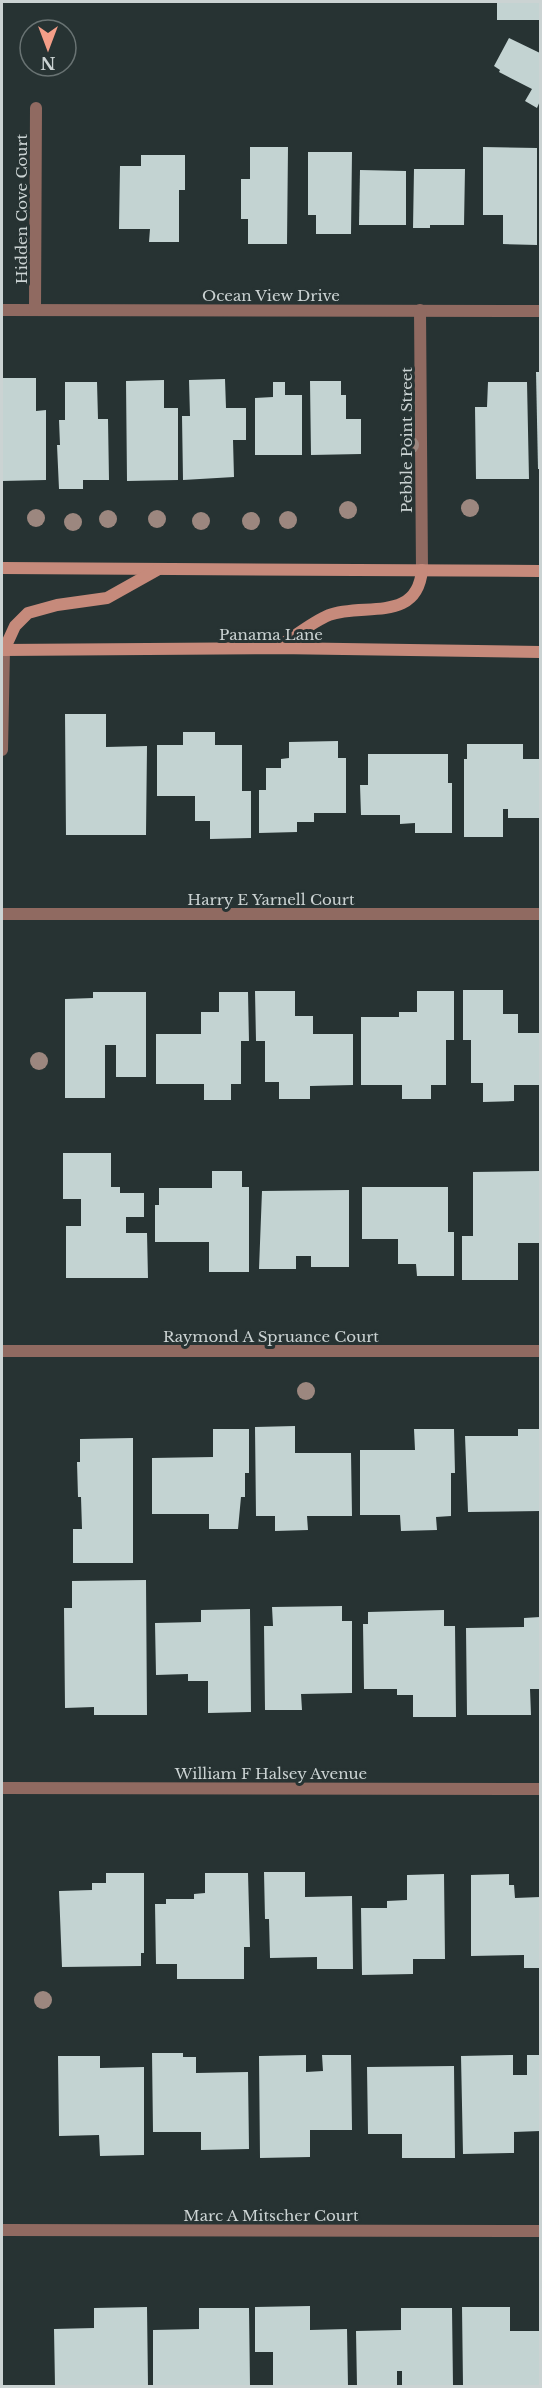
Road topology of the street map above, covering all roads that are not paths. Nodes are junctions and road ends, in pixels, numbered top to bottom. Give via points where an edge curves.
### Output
1 (36, 108) dead end
2 (2, 310) edge
3 (35, 310) junction
4 (420, 310) junction
5 (540, 310) edge
6 (2, 568) edge
7 (158, 569) junction
8 (422, 570) junction
9 (540, 571) edge
10 (277, 648) junction
11 (3, 650) edge
12 (540, 652) edge
13 (2, 750) edge
14 (2, 914) edge
15 (540, 914) edge
16 (2, 1351) edge
17 (540, 1351) edge
18 (2, 1788) edge
19 (540, 1789) edge
20 (2, 2230) edge
21 (540, 2230) edge

1 - 3 street, Hidden Cove Court
2 - 3 street, Ocean View Drive
3 - 4 street, Ocean View Drive
4 - 5 street, Ocean View Drive
4 - 8 street, Pebble Point Street
6 - 7 main road
7 - 8 main road
7 - 11 main road via 107,598 28,613 15,626
8 - 9 main road
8 - 10 main road via 420,586 409,600 392,607 328,615
10 - 11 main road, Panama Lane
10 - 12 main road, Panama Lane
11 - 13 street
14 - 15 street, Harry E Yarnell Court
16 - 17 street, Raymond A Spruance Court
18 - 19 street, William F Halsey Avenue
20 - 21 street, Marc A Mitscher Court

